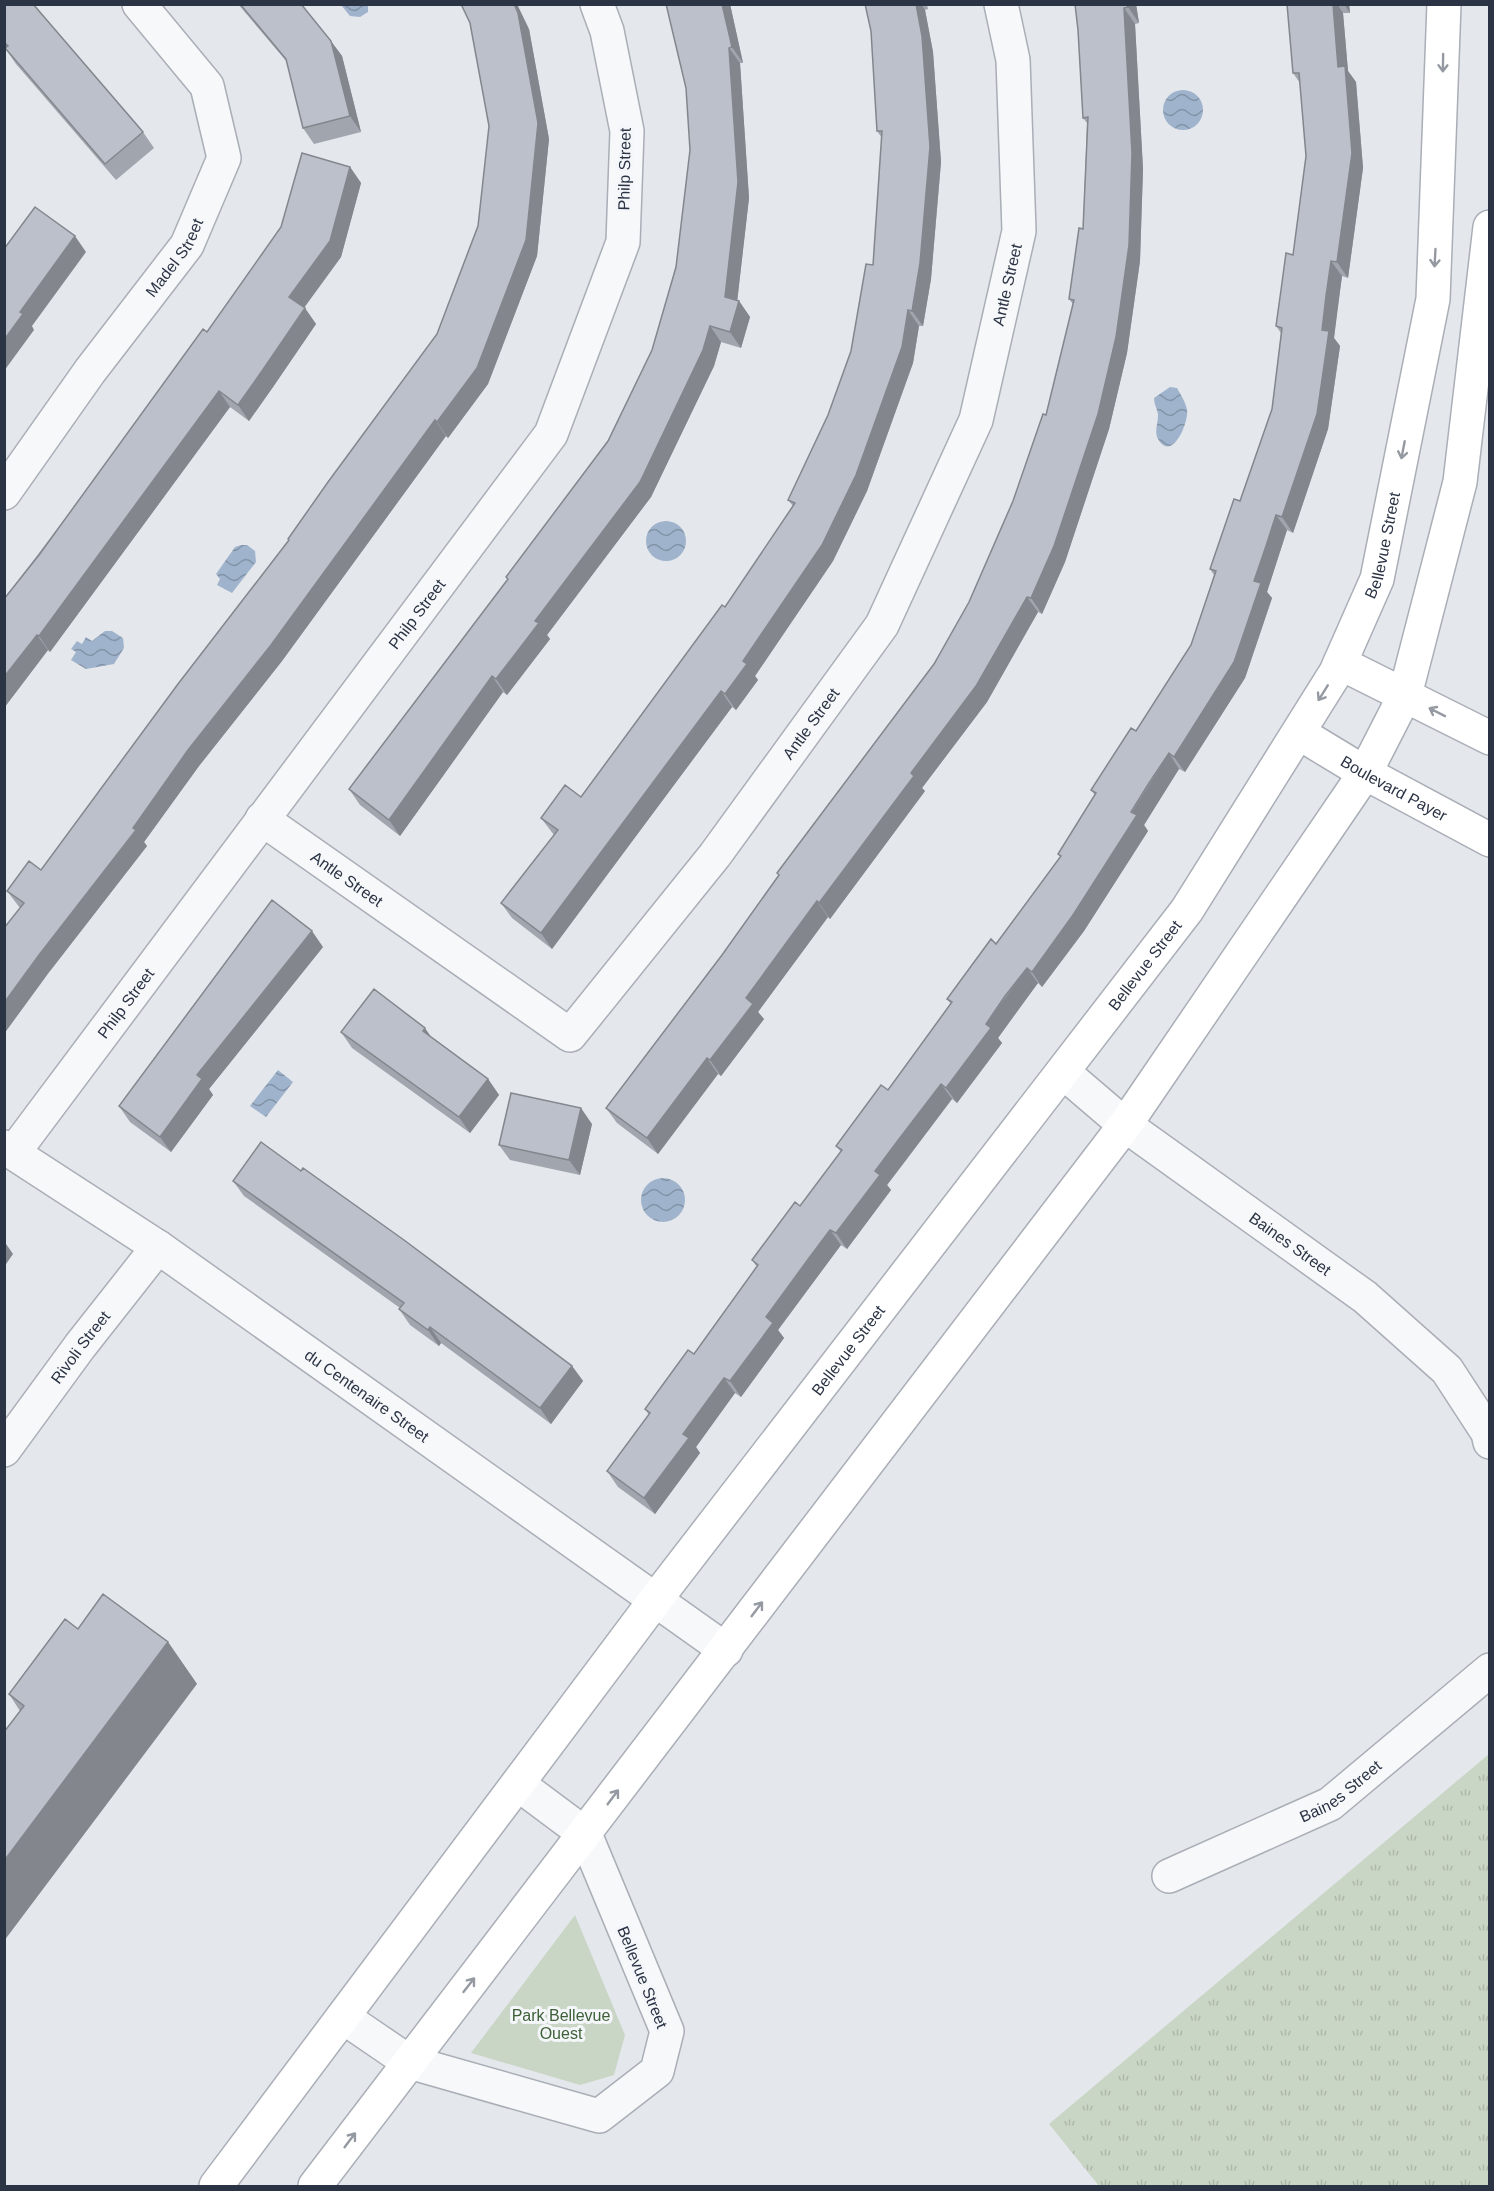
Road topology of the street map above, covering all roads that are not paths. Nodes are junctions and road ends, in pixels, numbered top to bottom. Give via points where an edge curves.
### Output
1 (139, 4) edge
2 (597, 4) edge
3 (1001, 4) edge
4 (1444, 4) edge
5 (1490, 227) edge
6 (4, 493) edge
7 (1340, 663) junction
8 (1405, 695) junction
9 (1299, 733) junction
10 (1490, 738) edge
11 (1365, 773) junction
12 (262, 819) junction
13 (1490, 840) edge
14 (1062, 1072) junction
15 (1125, 1125) junction
16 (9, 1150) edge
17 (158, 1247) junction
18 (1490, 1442) edge
19 (4, 1450) edge
20 (656, 1599) junction
21 (726, 1650) junction
22 (1490, 1670) edge
23 (518, 1784) junction
24 (585, 1834) junction
25 (1169, 1876) dead end
26 (343, 2017) junction
27 (409, 2062) junction
28 (216, 2187) edge
29 (315, 2187) edge

1 - 6 street, Madel Street via 207,86 224,158 187,245 90,371
2 - 12 street, Philp Street via 607,30 627,131 623,242 551,434
3 - 12 street, Antle Street via 1013,60 1019,231 976,420 882,625 715,855 570,1035
4 -> 7 street, Bellevue Street via 1433,299 1377,579
5 - 8 street via 1460,482
7 - 8 street
7 -> 9 street, Bellevue Street
10 -> 8 street
8 - 11 street
9 - 11 street, Boulevard Payer
9 - 14 street, Bellevue Street via 1187,910
11 - 13 street, Boulevard Payer
11 - 15 street
12 - 16 street, Philp Street
14 - 15 street, Baines Street
14 - 20 street, Bellevue Street
15 - 18 street, Baines Street via 1365,1297 1447,1370
21 -> 15 street
16 - 17 street, du Centenaire Street
17 - 19 street, Rivoli Street
17 - 20 street, du Centenaire Street
20 - 21 street, du Centenaire Street
20 - 23 street, Bellevue Street
24 -> 21 street
22 - 25 street, Baines Street via 1330,1804
23 - 24 street
23 - 26 street, Bellevue Street
27 -> 24 street
24 - 27 street, Bellevue Street via 667,2031 657,2071 599,2116
26 - 27 street, Bellevue Street
26 - 28 street, Bellevue Street
29 -> 27 street

